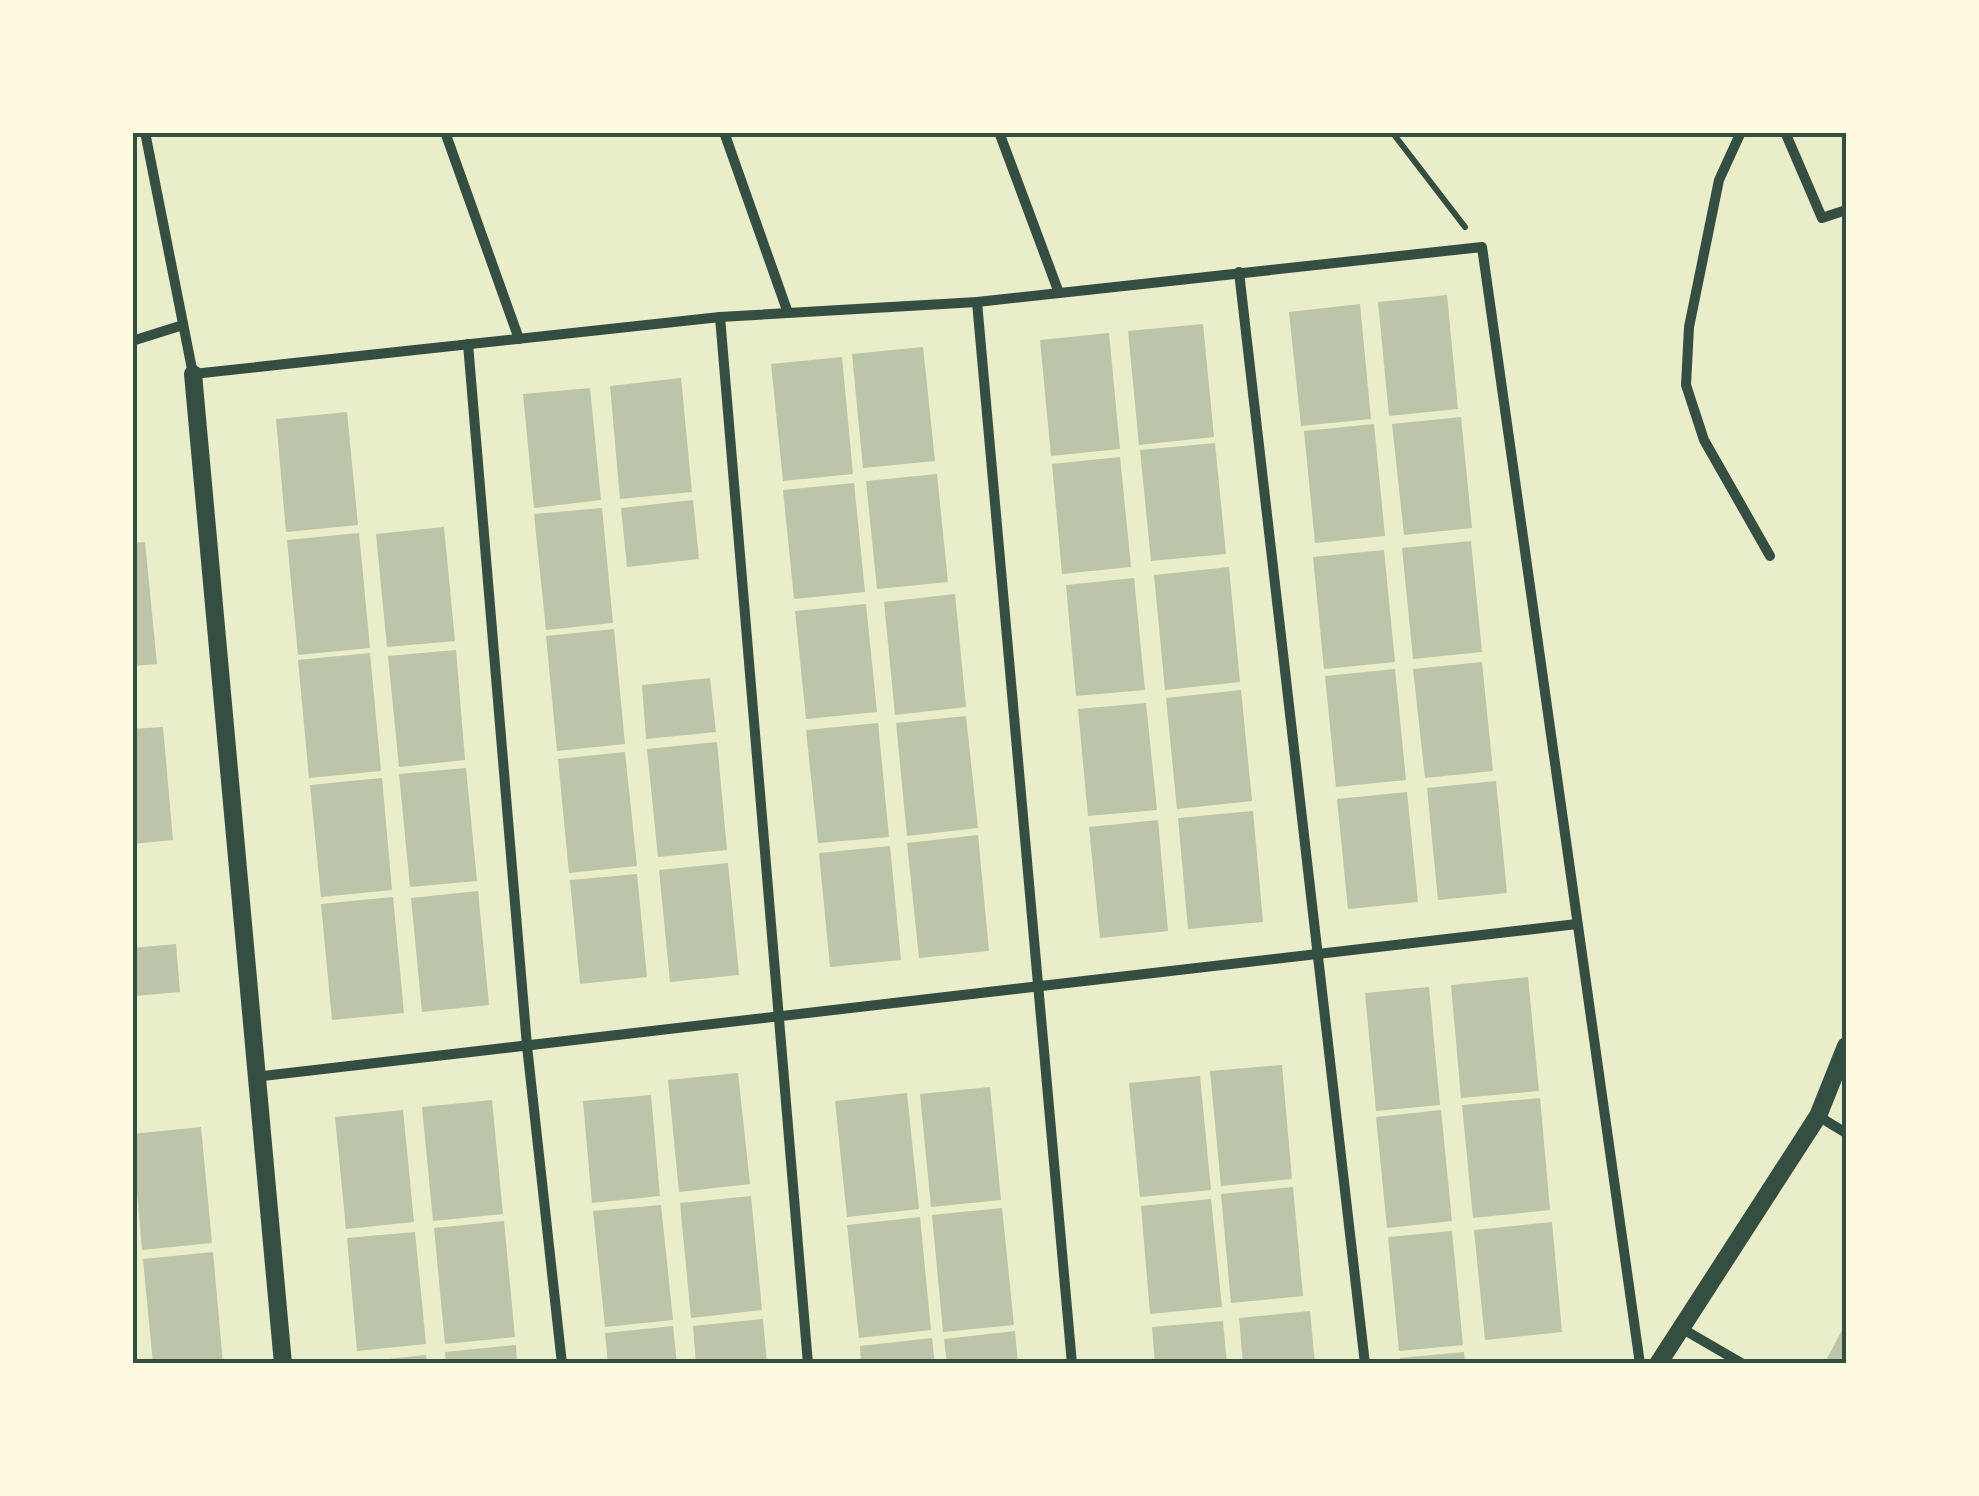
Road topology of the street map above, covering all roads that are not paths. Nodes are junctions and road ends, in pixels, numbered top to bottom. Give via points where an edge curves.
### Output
1 (145, 132) edge
2 (446, 132) edge
3 (724, 132) edge
4 (999, 132) edge
5 (1741, 132) edge
6 (1785, 132) edge
7 (1846, 210) edge
8 (1239, 272) junction
9 (1059, 293) junction
10 (977, 302) junction
11 (788, 314) junction
12 (720, 317) junction
13 (183, 326) junction
14 (519, 338) junction
15 (132, 342) edge
16 (468, 344) junction
17 (192, 374) junction
18 (1770, 556) dead end
19 (1577, 924) junction
20 (1316, 954) junction
21 (1039, 986) junction
22 (778, 1016) junction
23 (527, 1046) junction
24 (1846, 1046) edge
25 (254, 1078) junction
26 (1818, 1116) junction
27 (1846, 1133) edge
28 (1680, 1328) junction
29 (283, 1364) edge
30 (562, 1364) edge
31 (808, 1364) edge
32 (1072, 1364) edge
33 (1365, 1364) edge
34 (1640, 1364) edge
35 (1658, 1364) edge
36 (1743, 1364) edge

1 - 13 street
2 - 14 street
3 - 11 street
4 - 9 street
5 - 18 street via 1719,180 1689,327 1686,385 1704,440
6 - 7 street via 1822,218
8 - 9 street
8 - 19 street via 1482,248
8 - 20 street
9 - 10 street
10 - 11 street
10 - 21 street
11 - 12 street
12 - 14 street
12 - 22 street
13 - 15 street
13 - 17 street
14 - 16 street
16 - 17 street
16 - 23 street
17 - 25 street
19 - 20 street
19 - 34 street
20 - 21 street
20 - 33 street
21 - 22 street
21 - 32 street
22 - 23 street
22 - 31 street
23 - 25 street
23 - 30 street
24 - 26 street
25 - 29 street
26 - 27 street
26 - 28 street
28 - 35 street
28 - 36 street

